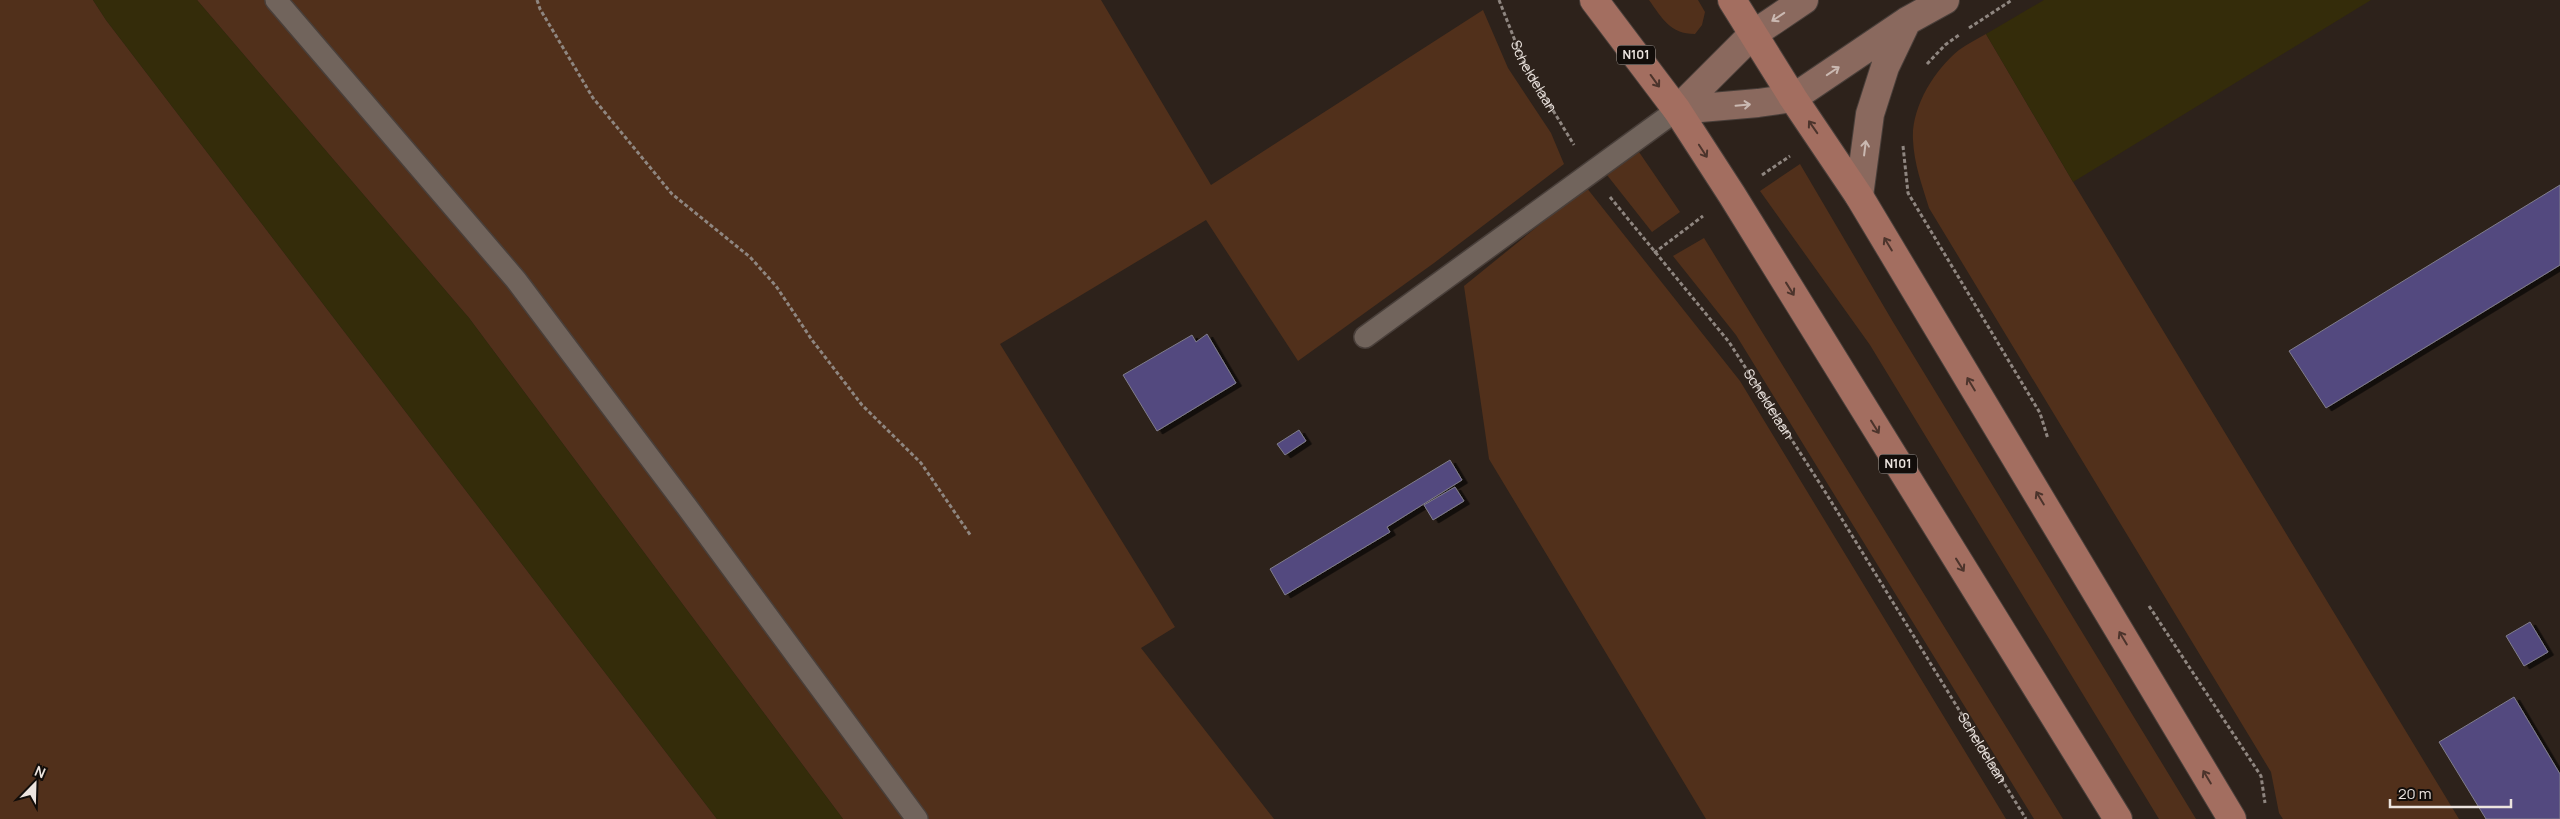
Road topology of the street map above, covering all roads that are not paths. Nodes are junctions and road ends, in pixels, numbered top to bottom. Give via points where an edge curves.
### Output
1 (276, 0) edge
2 (1594, 0) edge
3 (1732, 0) edge
4 (1804, 0) edge
5 (1945, 0) edge
6 (1907, 21) junction
7 (1752, 35) junction
8 (1793, 98) junction
9 (1677, 110) junction
10 (1859, 196) junction
11 (1365, 337) dead end
12 (917, 819) edge
13 (2118, 819) edge
14 (2232, 819) edge

1 - 12 lane via 516,280 688,507
2 -> 9 main road, N101
3 - 7 main road
4 -> 7 street
5 - 6 street
8 -> 6 street
10 -> 6 street via 1870,114 1885,67
7 - 8 main road
7 - 9 street
9 -> 8 street
10 -> 8 main road
9 - 11 lane
9 -> 13 main road, N101
14 -> 10 main road

